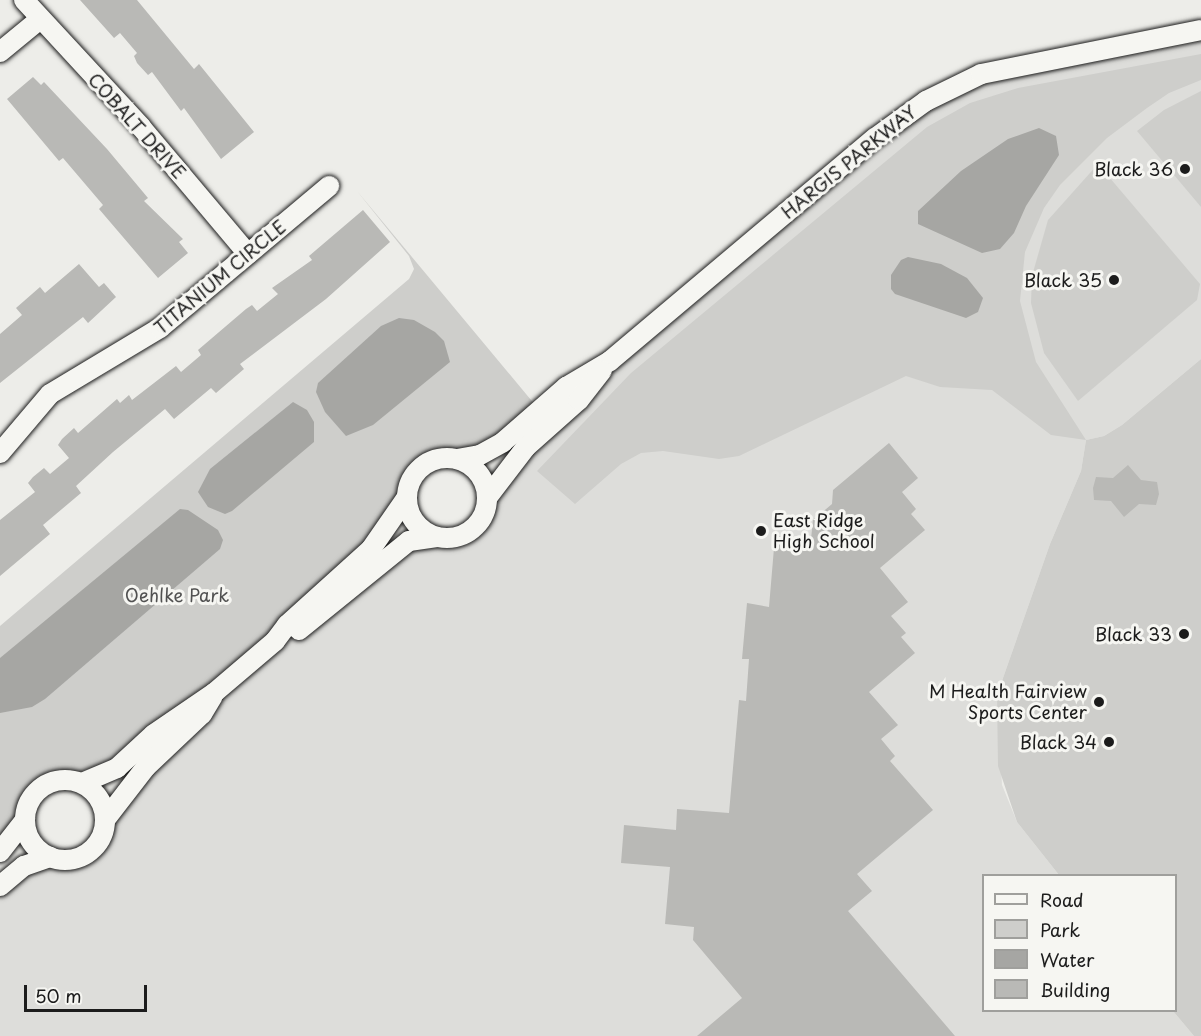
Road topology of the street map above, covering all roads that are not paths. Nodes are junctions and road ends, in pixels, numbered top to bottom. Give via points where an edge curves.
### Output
1 (24, 0) edge
2 (40, 19) junction
3 (1201, 30) edge
4 (0, 52) edge
5 (329, 186) dead end
6 (248, 254) junction
7 (610, 362) junction
8 (0, 453) edge
9 (457, 459) junction
10 (407, 497) junction
11 (487, 498) junction
12 (438, 537) junction
13 (275, 641) junction
14 (214, 693) junction
15 (82, 783) junction
16 (25, 820) junction
17 (105, 820) junction
18 (0, 852) edge
19 (50, 857) junction
20 (0, 886) edge

1 - 2 street, COBALT DRIVE
2 - 4 street
2 - 6 street, COBALT DRIVE via 135,121
3 - 7 street, HARGIS PARKWAY via 981,74 926,101 875,138
5 - 6 street, TITANIUM CIRCLE
6 - 8 street, TITANIUM CIRCLE via 160,328 50,394
7 - 9 street, HARGIS PARKWAY via 566,387 503,442 480,455
7 - 11 street, HARGIS PARKWAY via 579,400 526,447
9 - 10 street via 434,460 423,466
9 - 11 street via 479,473
10 - 12 street via 416,522
10 - 13 street via 371,549 287,625
11 - 12 street via 485,510 472,529 451,538
12 - 13 street via 409,541 295,633
13 - 14 street
14 - 15 street via 177,716 117,768
14 - 17 street via 202,714 146,767
15 - 16 street via 56,781 44,786 31,801
15 - 17 street via 99,798
16 - 18 street
16 - 19 street via 32,842
17 - 19 street via 98,844 88,853 68,860
19 - 20 street via 24,866

